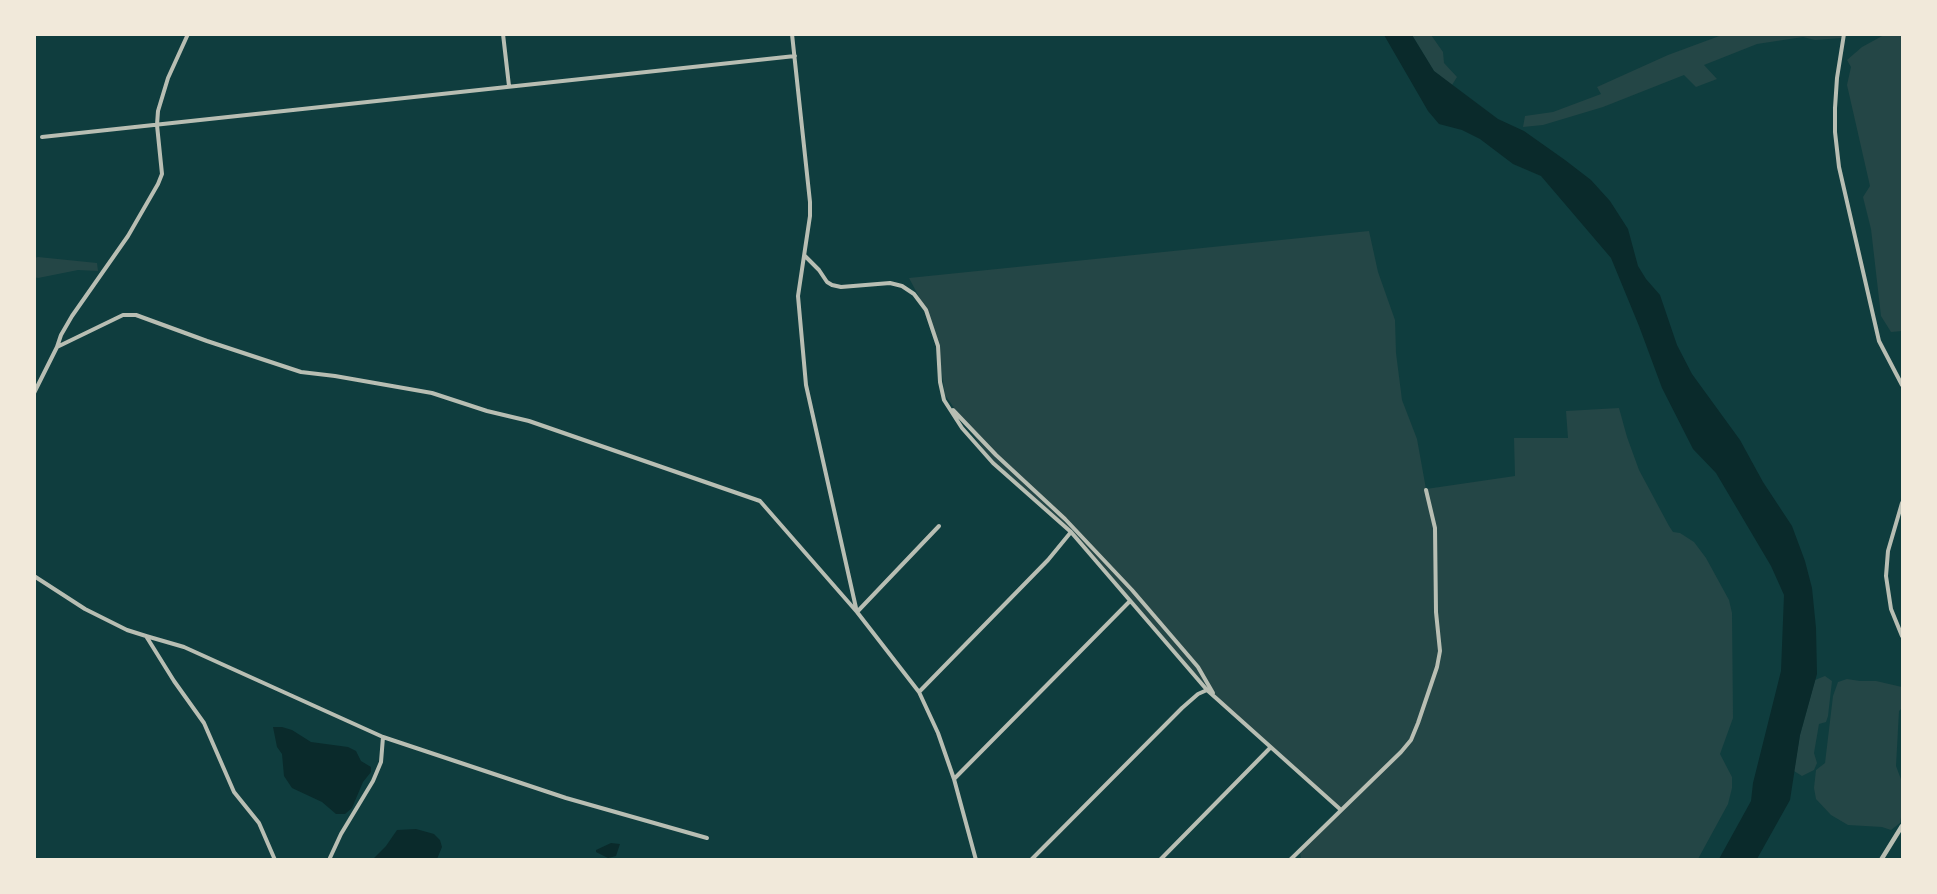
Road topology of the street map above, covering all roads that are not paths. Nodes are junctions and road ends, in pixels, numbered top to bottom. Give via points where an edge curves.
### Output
1 (188, 34) edge
2 (503, 34) edge
3 (792, 34) edge
4 (1844, 34) edge
5 (795, 56) junction
6 (509, 86) junction
7 (157, 125) junction
8 (42, 137) dead end
9 (804, 256) junction
10 (57, 347) junction
11 (1902, 385) edge
12 (34, 393) edge
13 (944, 400) junction
14 (1426, 490) dead end
15 (1902, 503) edge
16 (939, 526) dead end
17 (1071, 532) junction
18 (34, 576) edge
19 (1130, 601) junction
20 (856, 612) junction
21 (146, 636) junction
22 (1902, 636) edge
23 (1208, 690) junction
24 (919, 692) junction
25 (1215, 696) junction
26 (383, 737) junction
27 (1270, 748) junction
28 (954, 779) junction
29 (1341, 810) junction
30 (1902, 826) edge
31 (707, 838) dead end
32 (275, 860) edge
33 (329, 860) edge
34 (976, 860) edge
35 (1031, 860) edge
36 (1160, 860) edge
37 (1290, 860) edge
38 (1881, 860) edge

1 - 7 street via 168,78
2 - 6 street
3 - 5 street
4 - 11 street via 1835,108 1839,167 1879,341
5 - 6 street
5 - 9 street via 810,202
6 - 7 street
7 - 8 street
7 - 10 street via 162,174 158,184 128,236 72,316
9 - 13 street via 832,285 890,283 915,294 926,310 938,346
9 - 20 street via 798,296 806,385
10 - 12 street
10 - 20 street via 123,315 136,315 301,372 432,393 529,421 760,501
13 - 17 street via 993,463
13 - 25 street via 1132,590 1198,667
14 - 29 street via 1435,528 1440,651 1437,667 1408,745
15 - 22 street via 1888,551 1886,576 1891,609
16 - 20 street
17 - 19 street
17 - 24 street via 1048,561
18 - 21 street via 85,609
19 - 23 street
19 - 28 street
20 - 24 street
21 - 26 street via 184,647
21 - 32 street via 204,723 234,792 258,823
23 - 25 street
23 - 35 street via 1182,708
24 - 28 street
25 - 27 street
26 - 31 street via 566,798
26 - 33 street via 381,762 373,781
27 - 29 street
27 - 36 street
28 - 34 street
29 - 37 street
30 - 38 street

